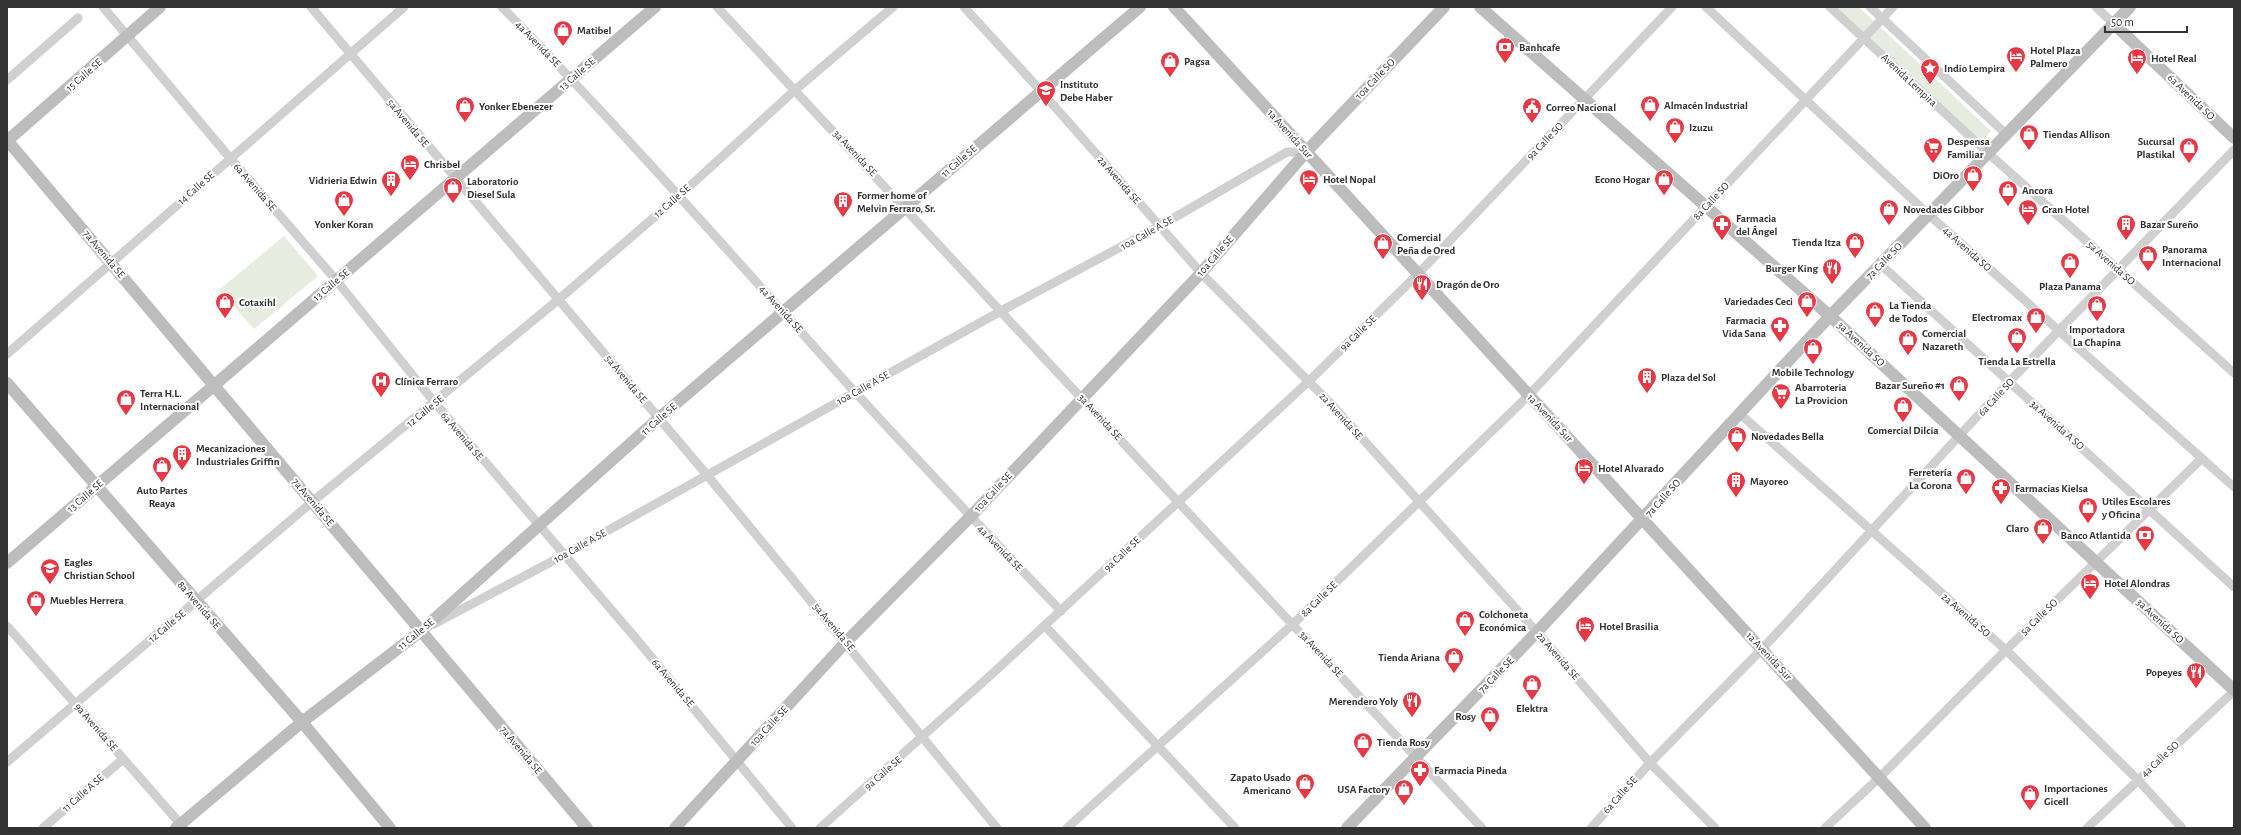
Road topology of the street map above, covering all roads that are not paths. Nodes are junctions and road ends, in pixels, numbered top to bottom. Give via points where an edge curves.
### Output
1 (103, 7) edge
2 (160, 7) edge
3 (311, 7) edge
4 (404, 7) edge
5 (502, 7) edge
6 (655, 7) edge
7 (717, 7) edge
8 (893, 7) edge
9 (964, 7) edge
10 (1140, 7) edge
11 (1174, 7) edge
12 (1444, 7) edge
13 (1480, 7) edge
14 (1672, 7) edge
15 (1706, 7) edge
16 (1830, 7) edge
17 (1870, 7) edge
18 (1893, 7) edge
19 (2096, 7) edge
20 (2130, 7) edge
21 (78, 18) dead end
22 (1882, 18) junction
23 (2114, 24) junction
24 (128, 36) junction
25 (1864, 38) junction
26 (351, 54) junction
27 (571, 78) junction
28 (7, 80) edge
29 (795, 90) junction
30 (1041, 91) junction
31 (1585, 99) junction
32 (1806, 100) junction
33 (2006, 134) junction
34 (2234, 138) edge
35 (7, 140) edge
36 (2234, 150) edge
37 (1306, 152) junction
38 (1988, 153) junction
39 (230, 158) junction
40 (456, 179) junction
41 (680, 195) junction
42 (1706, 206) junction
43 (905, 207) junction
44 (1928, 214) junction
45 (1160, 226) junction
46 (111, 262) junction
47 (1880, 264) junction
48 (2118, 269) junction
49 (1201, 273) junction
50 (1418, 274) junction
51 (336, 280) junction
52 (558, 300) junction
53 (1001, 311) junction
54 (784, 312) junction
55 (1830, 316) junction
56 (2058, 331) junction
57 (7, 354) edge
58 (2234, 373) edge
59 (1309, 381) junction
60 (2010, 382) junction
61 (7, 383) edge
62 (214, 384) junction
63 (856, 392) junction
64 (1529, 395) junction
65 (1083, 398) junction
66 (434, 403) junction
67 (1739, 413) junction
68 (659, 418) junction
69 (1960, 436) junction
70 (2201, 459) junction
71 (707, 475) junction
72 (2232, 481) edge
73 (96, 487) junction
74 (1178, 501) junction
75 (312, 502) junction
76 (1418, 503) junction
77 (2149, 509) junction
78 (970, 517) junction
79 (1643, 520) junction
80 (539, 526) junction
81 (1872, 531) junction
82 (564, 555) junction
83 (2096, 561) junction
84 (7, 563) edge
85 (2234, 587) edge
86 (195, 602) junction
87 (1061, 611) junction
88 (1293, 624) junction
89 (7, 626) edge
90 (1045, 626) junction
91 (421, 631) junction
92 (1537, 632) junction
93 (846, 642) junction
94 (1763, 648) junction
95 (2006, 650) junction
96 (2234, 690) edge
97 (76, 704) junction
98 (302, 722) junction
99 (922, 738) junction
100 (1157, 747) junction
101 (1416, 757) junction
102 (123, 759) junction
103 (737, 761) junction
104 (7, 762) edge
105 (1650, 762) junction
106 (1880, 777) junction
107 (2138, 780) junction
108 (180, 827) edge
109 (43, 828) edge
110 (390, 828) edge
111 (587, 828) edge
112 (675, 828) edge
113 (792, 828) edge
114 (820, 828) edge
115 (997, 828) edge
116 (1068, 828) edge
117 (1235, 828) edge
118 (1347, 828) edge
119 (1482, 828) edge
120 (1591, 828) edge
121 (1715, 828) edge
122 (1826, 828) edge
123 (1925, 828) edge
124 (2087, 828) edge
125 (2182, 828) edge

1 - 24 street, 6a Avenida SE
2 - 24 street, 15 Calle SE
3 - 26 street, 5a Avenida SE
4 - 26 street, 14 Calle SE
5 - 27 street, 4a Avenida SE
6 - 27 street, 13 Calle SE
7 - 29 street, 3a Avenida SE
8 - 29 street, 12 Calle SE
9 - 30 street, 2a Avenida SE
10 - 30 street, 11 Calle SE
11 - 37 street, 1a Avenida Sur
12 - 37 street, 10a Calle SO
13 - 31 street, 3a Avenida SO
14 - 31 street, 9a Calle SO
15 - 32 street, 4a Avenida SO
16 - 25 street, Avenida Lempira
17 - 22 street
18 - 22 street, 8a Calle SO
19 - 23 street, 6a Avenida SO
20 - 23 street, 7a Calle SO
21 - 28 street
22 - 25 street, 8a Calle SO
22 - 33 street
23 - 33 street, 7a Calle SO
23 - 34 street, 6a Avenida SO
24 - 35 street, 15 Calle SE
24 - 39 street, 6a Avenida SE
25 - 32 street, 8a Calle SO
25 - 38 street, Avenida Lempira
26 - 39 street, 14 Calle SE
26 - 40 street, 5a Avenida SE
27 - 40 street, 13 Calle SE
27 - 41 street, 4a Avenida SE
29 - 41 street, 12 Calle SE
29 - 43 street, 3a Avenida SE
30 - 43 street, 11 Calle SE
30 - 45 street, 2a Avenida SE
31 - 42 street, 3a Avenida SO
31 - 50 street, 9a Calle SO
32 - 42 street, 8a Calle SO
32 - 44 street, 4a Avenida SO
33 - 38 street, 7a Calle SO
35 - 46 street, 7a Avenida SE
36 - 48 street, 6a Calle SO
37 - 45 street, 10a Calle A SE via 1287,152
37 - 49 street, 10a Calle SE
37 - 50 street, 1a Avenida Sur
38 - 44 street, 7a Calle SO
38 - 48 street, 5a Avenida SO
39 - 46 street, 14 Calle SE
39 - 51 street, 6a Avenida SE
40 - 51 street, 13 Calle SE
40 - 52 street, 5a Avenida SE
41 - 52 street, 12 Calle SE
41 - 54 street, 4a Avenida SE
42 - 55 street, 3a Avenida SO
42 - 64 street, 8a Calle SO
43 - 53 street, 3a Avenida SE
43 - 54 street, 11 Calle SE
44 - 47 street, 7a Calle SO
44 - 56 street, 4a Avenida SO
45 - 49 street, 2a Avenida SE
45 - 53 street, 10a Calle A SE
46 - 57 street, 14 Calle SE
46 - 62 street, 7a Avenida SE
47 - 55 street, 7a Calle SO
47 - 60 street, 3a Avenida A SO
48 - 56 street, 6a Calle SO
48 - 58 street, 5a Avenida SO
49 - 59 street, 2a Avenida SE
49 - 65 street, 10a Calle SE
50 - 59 street, 9a Calle SE
50 - 64 street, 1a Avenida Sur
51 - 62 street, 13 Calle SE
51 - 66 street, 6a Avenida SE
52 - 66 street, 12 Calle SE
52 - 68 street, 5a Avenida SE
53 - 63 street, 10a Calle A SE
53 - 65 street, 3a Avenida SE
54 - 63 street, 4a Avenida SE
54 - 68 street, 11 Calle SE
55 - 67 street, 7a Calle SO
55 - 69 street, 3a Avenida SO
56 - 60 street, 6a Calle SO
56 - 70 street, 4a Avenida SO
59 - 74 street, 9a Calle SE
59 - 76 street, 2a Avenida SE
60 - 69 street, 6a Calle SO
60 - 77 street, 3a Avenida A SO
61 - 73 street, 8a Avenida SE
62 - 73 street, 13 Calle SE
62 - 75 street, 7a Avenida SE
63 - 71 street, 10a Calle A SE
63 - 78 street, 4a Avenida SE
64 - 76 street, 8a Calle SE
64 - 79 street, 1a Avenida Sur
65 - 74 street, 3a Avenida SE
65 - 78 street, 10a Calle SE
66 - 75 street, 12 Calle SE
66 - 80 street, 6a Avenida SE
67 - 79 street, 7a Calle SO
67 - 81 street, 2a Avenida SO
68 - 71 street, 5a Avenida SE
68 - 80 street, 11 Calle SE
69 - 81 street, 6a Calle SO
69 - 83 street, 3a Avenida SO
70 - 72 street, 4a Avenida SO
70 - 77 street, 5a Calle SO
71 - 82 street, 10a Calle A SE
71 - 93 street, 5a Avenida SE
73 - 84 street, 13 Calle SE
73 - 86 street, 8a Avenida SE
74 - 87 street, 9a Calle SE
74 - 88 street, 3a Avenida SE
75 - 86 street, 12 Calle SE
75 - 91 street, 7a Avenida SE
76 - 88 street, 8a Calle SE
76 - 92 street, 2a Avenida SE
77 - 83 street, 5a Calle SO
77 - 85 street, 3a Avenida A SO
78 - 87 street, 4a Avenida SE
78 - 93 street, 10a Calle SE
79 - 92 street, 7a Calle SE
79 - 94 street, 1a Avenida Sur
80 - 82 street, 6a Avenida SE
80 - 91 street, 11 Calle SE
81 - 94 street, 6a Calle SO
81 - 95 street, 2a Avenida SO
82 - 91 street, 10a Calle A SE
82 - 103 street, 6a Avenida SE
83 - 95 street, 5a Calle SO
83 - 96 street, 3a Avenida SO
86 - 97 street, 12 Calle SE
86 - 98 street, 8a Avenida SE
87 - 90 street, 9a Calle SE
88 - 100 street, 8a Calle SE
88 - 101 street, 3a Avenida SE
89 - 97 street, 9a Avenida SE
90 - 99 street, 9a Calle SE
90 - 100 street
91 - 98 street, 11 Calle SE
91 - 111 street, 7a Avenida SE
92 - 101 street, 7a Calle SE
92 - 105 street, 2a Avenida SE
93 - 99 street, 5a Avenida SE
93 - 103 street, 10a Calle SE
94 - 105 street, 6a Calle SE
94 - 106 street, 1a Avenida Sur
95 - 106 street, 5a Calle SO
95 - 107 street, 2a Avenida SO
96 - 107 street, 4a Calle SO
97 - 102 street, 9a Avenida SE
97 - 104 street, 12 Calle SE
98 - 108 street, 11 Calle SE
98 - 110 street, 8a Avenida SE
99 - 114 street, 9a Calle SE
99 - 115 street, 5a Avenida SE
100 - 116 street, 8a Calle SE
100 - 117 street
101 - 118 street, 7a Calle SE
101 - 119 street, 3a Avenida SE
102 - 108 street, 9a Avenida SE
102 - 109 street, 11 Calle A SE
103 - 112 street, 10a Calle SE
103 - 113 street, 6a Avenida SE
105 - 120 street, 6a Calle SE
105 - 121 street, 2a Avenida SE
106 - 122 street, 5a Calle SO
106 - 123 street, 1a Avenida Sur
107 - 124 street, 4a Calle SO
107 - 125 street, 2a Avenida SO

